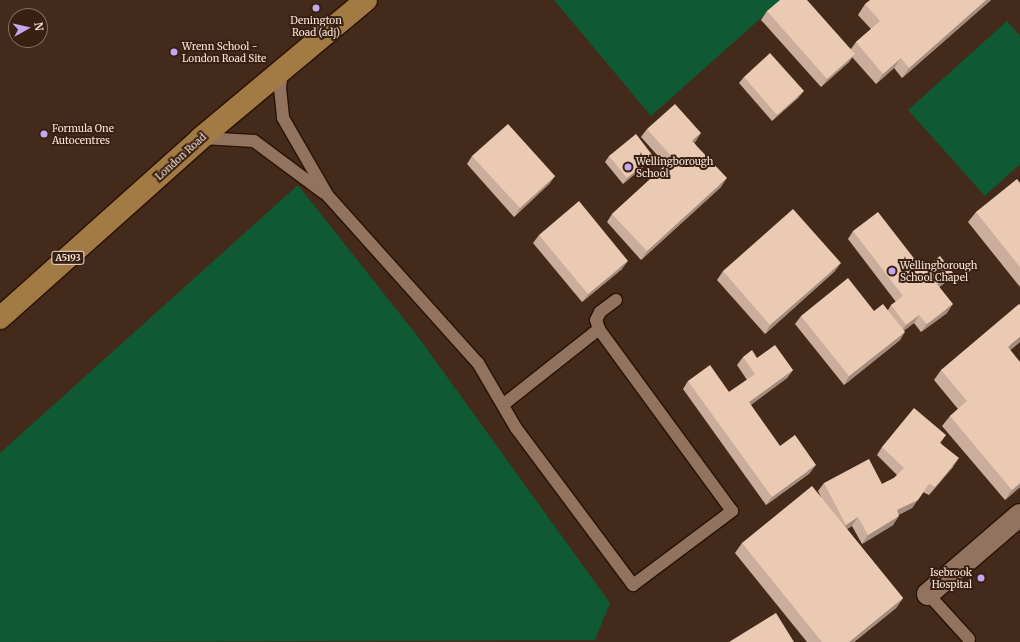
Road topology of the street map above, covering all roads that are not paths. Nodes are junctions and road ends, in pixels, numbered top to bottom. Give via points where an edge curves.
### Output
1 (366, 0) edge
2 (282, 69) junction
3 (201, 138) junction
4 (328, 196) junction
5 (616, 300) dead end
6 (0, 318) edge
7 (599, 328) junction
8 (504, 404) junction
9 (1020, 515) edge
10 (928, 594) joint
11 (969, 639) dead end

1 - 2 main road, London Road / A5193
2 - 3 main road, London Road / A5193
2 - 4 lane via 280,88 283,118
3 - 4 lane via 254,141
3 - 6 main road, London Road / A5193
4 - 8 lane via 478,363
5 - 7 lane via 600,312 596,320
7 - 8 lane
7 - 8 lane via 732,511 633,585 516,428
9 - 10 street
10 - 11 lane

